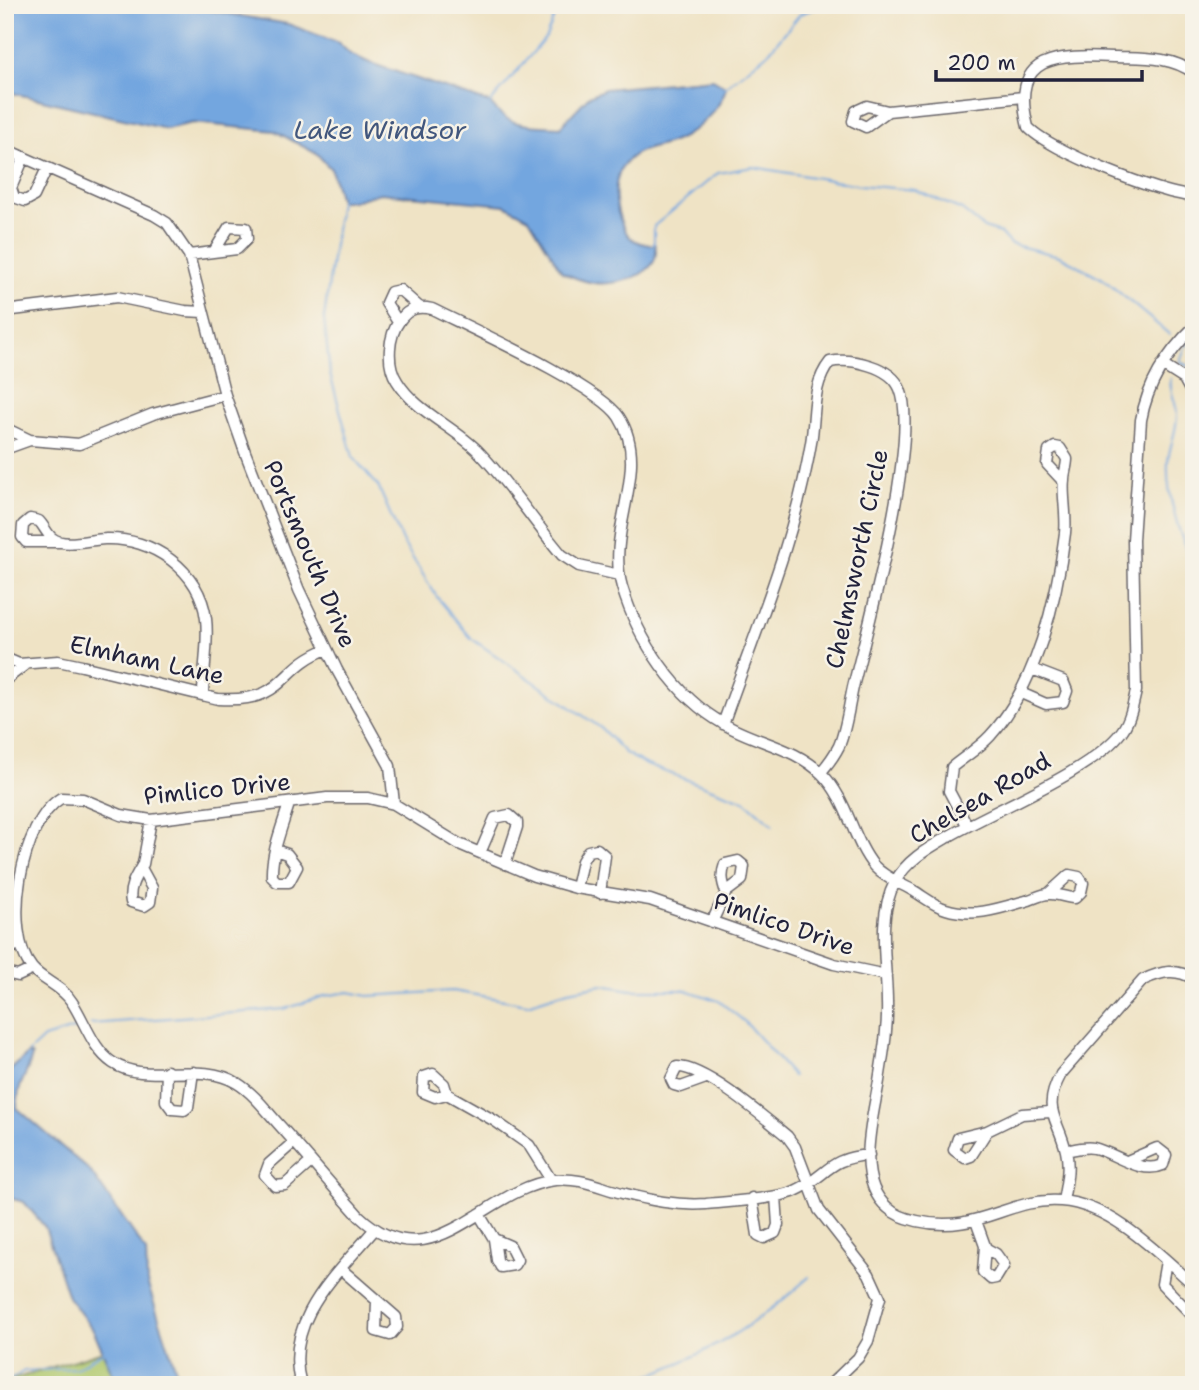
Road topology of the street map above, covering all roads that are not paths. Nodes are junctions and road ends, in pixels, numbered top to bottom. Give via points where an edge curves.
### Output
1 (1194, 73) edge
2 (1023, 97) junction
3 (888, 111) dead end
4 (5, 149) edge
5 (24, 157) junction
6 (47, 168) junction
7 (1194, 196) edge
8 (215, 250) dead end
9 (189, 255) junction
10 (418, 306) junction
11 (5, 311) edge
12 (203, 312) junction
13 (398, 322) junction
14 (1194, 327) edge
15 (1161, 365) junction
16 (225, 395) junction
17 (1194, 397) edge
18 (5, 428) edge
19 (30, 440) junction
20 (5, 450) edge
21 (1063, 481) dead end
22 (59, 542) dead end
23 (619, 575) junction
24 (327, 649) junction
25 (5, 658) edge
26 (26, 664) junction
27 (1032, 669) junction
28 (5, 680) edge
29 (1021, 693) junction
30 (203, 695) junction
31 (723, 724) junction
32 (821, 772) junction
33 (289, 804) junction
34 (394, 804) junction
35 (151, 820) junction
36 (967, 825) junction
37 (275, 850) dead end
38 (480, 853) junction
39 (505, 864) junction
40 (141, 868) dead end
41 (894, 883) junction
42 (576, 888) junction
43 (600, 892) junction
44 (726, 892) dead end
45 (1048, 894) dead end
46 (712, 922) junction
47 (20, 942) junction
48 (5, 952) edge
49 (33, 969) junction
50 (5, 973) edge
51 (886, 975) junction
52 (1194, 979) edge
53 (167, 1071) junction
54 (193, 1072) junction
55 (706, 1078) dead end
56 (447, 1094) dead end
57 (1050, 1112) junction
58 (988, 1131) dead end
59 (294, 1142) junction
60 (1066, 1151) junction
61 (869, 1155) junction
62 (1127, 1161) dead end
63 (311, 1162) junction
64 (551, 1180) junction
65 (810, 1182) junction
66 (776, 1196) junction
67 (752, 1198) junction
68 (1063, 1201) junction
69 (479, 1214) junction
70 (976, 1222) junction
71 (374, 1230) junction
72 (494, 1239) dead end
73 (985, 1248) dead end
74 (1166, 1261) junction
75 (341, 1269) junction
76 (1194, 1285) edge
77 (377, 1301) dead end
78 (1194, 1317) edge
79 (301, 1385) edge
80 (830, 1385) edge

1 - 2 street via 1165,59 1068,55 1039,65 1023,85
2 - 3 street
2 - 7 street via 1028,127 1058,149 1161,189
4 - 5 street, Portsmouth Drive
5 - 6 street, Portsmouth Drive
5 - 6 street via 12,188 14,197 24,201 34,196
6 - 9 street, Portsmouth Drive via 134,204 167,223
8 - 9 street
9 - 12 street, Portsmouth Drive
10 - 13 street
10 - 13 street via 396,289 386,303
10 - 23 street via 578,384 618,414 632,451 618,533
11 - 12 street via 117,297
12 - 16 street, Portsmouth Drive
13 - 23 street via 390,345 398,382 418,404 479,452 562,555 579,566
14 - 15 street, Chelsea Road
15 - 17 street via 1184,379
15 - 36 street, Chelsea Road via 1141,420 1133,540 1136,691 1131,713 1123,731 1087,761
16 - 19 street via 153,414 89,443
16 - 24 street, Portsmouth Drive via 299,590
18 - 19 street
19 - 20 street
21 - 27 street via 1065,533
22 - 30 street via 126,540 148,545 180,567 196,589 206,618
23 - 31 street via 629,609 654,655 693,702
24 - 30 street, Elmham Lane via 257,698
24 - 34 street, Portsmouth Drive via 390,766
25 - 26 street, Elmham Lane
26 - 28 street
26 - 30 street, Elmham Lane via 58,661
27 - 29 street
27 - 29 street via 1063,681 1066,697 1052,705
29 - 36 street via 989,737 952,767 949,792
31 - 32 street via 783,749
31 - 32 street, Chelmsworth Circle via 796,506 811,443 819,375 830,362 857,361 888,375 900,387 903,442 887,542 840,743
32 - 41 street via 835,789 874,865
33 - 34 street, Pimlico Drive via 368,798
33 - 35 street, Pimlico Drive
33 - 37 street
34 - 38 street, Pimlico Drive
35 - 40 street
35 - 47 street, Pimlico Drive via 121,816 71,796 53,803 32,838 23,867
36 - 41 street, Chelsea Road via 920,853
38 - 39 street, Pimlico Drive
38 - 39 street via 495,818 509,815 517,827
39 - 42 street, Pimlico Drive
41 - 45 street via 944,909 966,913 988,912
41 - 51 street, Chelsea Road via 883,944
42 - 43 street, Pimlico Drive
42 - 43 street via 582,861 588,851 597,849 606,856
43 - 46 street, Pimlico Drive via 650,900
44 - 46 street
46 - 51 street, Pimlico Drive via 835,964
47 - 48 street
47 - 49 street, Pimlico Drive
49 - 50 street via 18,976
49 - 53 street, Pimlico Drive via 71,999 111,1062 136,1071
51 - 61 street, Chelsea Road via 885,1045
52 - 57 street via 1181,972 1160,972 1143,980 1061,1074 1053,1089
53 - 54 street, Pimlico Drive
53 - 54 street via 166,1101 178,1111 187,1107
54 - 59 street, Pimlico Drive via 236,1082
55 - 65 street via 787,1136
56 - 64 street via 529,1145
57 - 58 street via 1022,1114
57 - 60 street
59 - 63 street, Pimlico Drive
59 - 63 street via 269,1164 265,1175 270,1182 285,1185
60 - 62 street via 1094,1148
60 - 68 street
61 - 65 street, Pimlico Drive via 840,1159
61 - 70 street, Chelsea Road via 872,1180 888,1208 908,1219 941,1226
63 - 71 street, Pimlico Drive
64 - 67 street, Pimlico Drive via 585,1181 685,1205
64 - 69 street, Pimlico Drive
65 - 66 street, Pimlico Drive
65 - 80 street via 818,1209 869,1274 880,1298 868,1341 858,1358
66 - 67 street, Pimlico Drive
66 - 67 street via 778,1225 775,1233 764,1238 755,1227
68 - 70 street, Chelsea Road via 1032,1202
68 - 74 street, Chelsea Road via 1096,1211 1129,1230
69 - 71 street, Pimlico Drive via 454,1230 421,1241 394,1240
69 - 72 street
70 - 73 street
71 - 75 street
74 - 76 street, Chelsea Road
74 - 78 street via 1162,1284
75 - 77 street
75 - 79 street via 299,1332 296,1352

